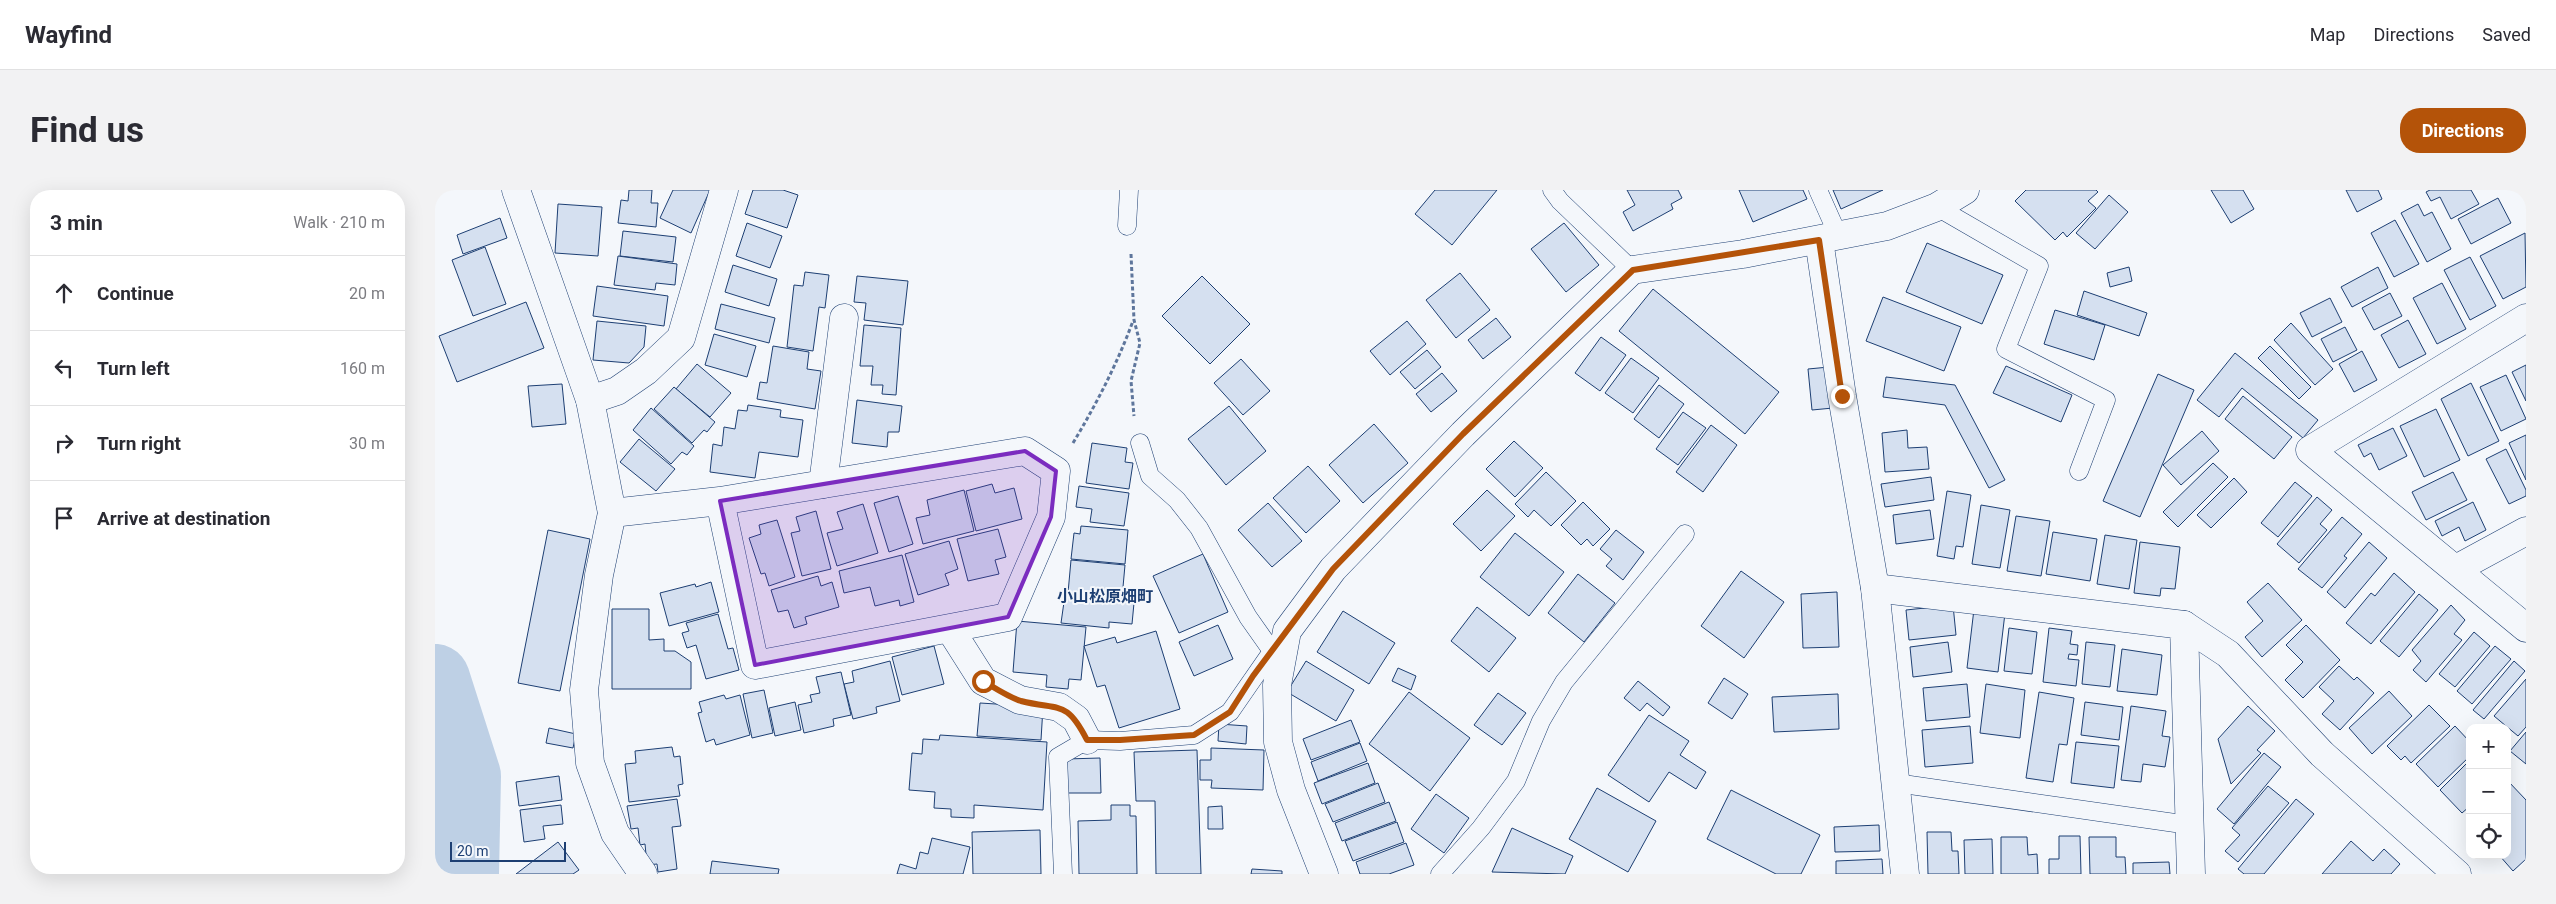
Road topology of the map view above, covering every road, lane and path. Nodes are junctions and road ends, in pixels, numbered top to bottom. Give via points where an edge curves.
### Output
1 (724, 190) edge
2 (1129, 190) edge
3 (1552, 190) edge
4 (1818, 190) edge
5 (1965, 190) edge
6 (524, 192) edge
7 (1937, 207) junction
8 (1127, 226) joint
9 (1829, 237) junction
10 (1633, 270) junction
11 (844, 318) dead end
12 (2526, 318) edge
13 (1134, 320) junction
14 (590, 400) junction
15 (1140, 443) joint
16 (1057, 471) junction
17 (2079, 472) dead end
18 (823, 484) junction
19 (720, 500) junction
20 (612, 513) junction
21 (2526, 531) edge
22 (1685, 534) dead end
23 (2456, 569) junction
24 (1875, 588) junction
25 (2184, 626) junction
26 (2526, 628) edge
27 (950, 629) junction
28 (1279, 642) junction
29 (1087, 740) junction
30 (1896, 783) junction
31 (2189, 825) junction
32 (643, 874) edge
33 (1063, 874) edge
34 (1324, 874) edge
35 (1440, 874) edge
36 (1905, 874) edge
37 (2191, 874) edge
38 (2457, 874) edge

1 - 14 street via 681,338 646,371 617,392
2 - 8 lane
3 - 10 lane
4 - 9 lane
5 - 7 street
6 - 14 street
7 - 9 street via 1887,226
7 - 17 lane via 2039,266 2006,349 2106,400
8 - 13 path via 1133,268
9 - 10 street
9 - 24 street via 1842,396
10 - 28 street via 1463,434 1333,569
11 - 18 street
12 - 23 street via 2310,450
13 - 15 path via 1140,343 1131,381
13 - 16 path via 1099,400
14 - 20 street
15 - 28 lane via 1150,476 1177,500 1199,528 1248,617
16 - 18 street via 1025,451
16 - 27 street via 1051,517 1008,618
18 - 19 street
19 - 20 street
19 - 27 street via 755,665
20 - 32 street via 599,575 584,690 589,754 615,833
21 - 23 street
22 - 35 lane via 1564,682 1541,721 1516,781 1481,828
23 - 26 street
24 - 25 street
24 - 30 street
25 - 31 street
25 - 38 street via 2228,654 2322,754
27 - 29 street via 983,681 1020,700 1059,707 1076,719
28 - 29 lane via 1230,712 1194,735
28 - 34 street via 1278,742 1291,790
29 - 33 lane via 1058,757
30 - 31 lane
30 - 36 street
31 - 37 street

